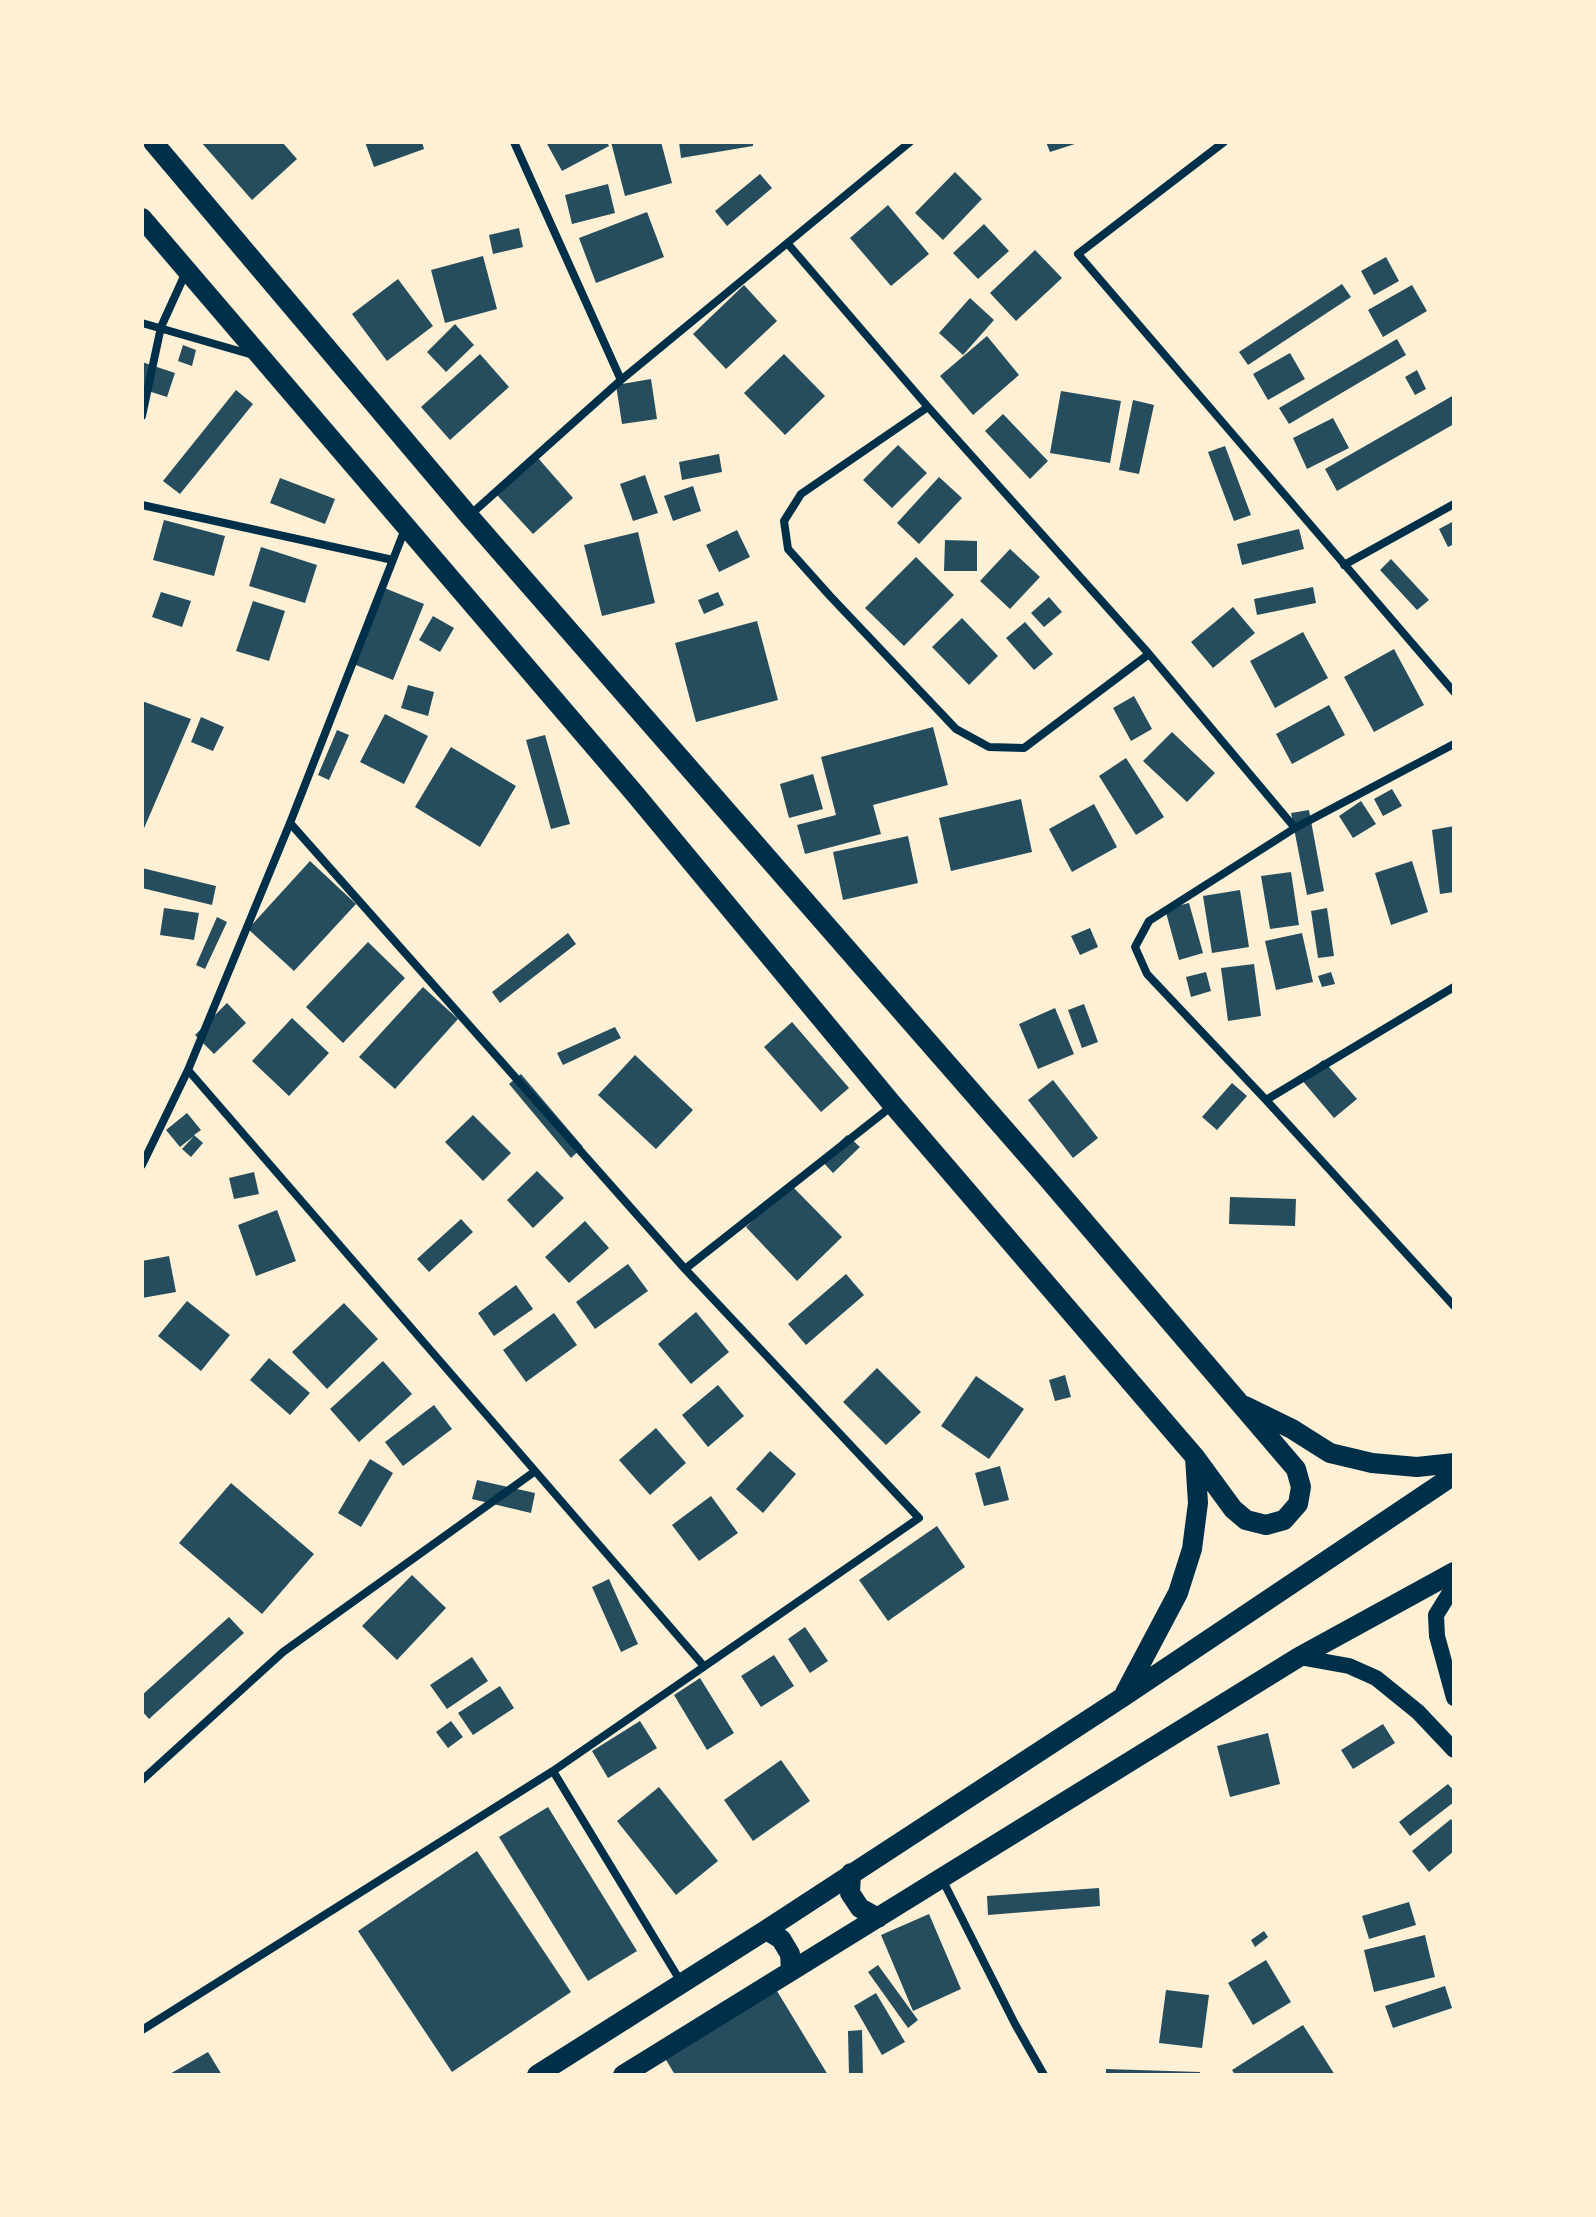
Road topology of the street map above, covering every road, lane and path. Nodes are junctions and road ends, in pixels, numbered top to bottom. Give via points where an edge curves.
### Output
1 (153, 142) edge
2 (910, 142) edge
3 (1224, 142) edge
4 (518, 143) edge
5 (142, 218) edge
6 (788, 244) junction
7 (187, 270) junction
8 (142, 323) edge
9 (161, 327) junction
10 (261, 357) junction
11 (621, 380) junction
12 (928, 407) junction
13 (142, 416) edge
14 (1454, 504) edge
15 (142, 505) edge
16 (469, 516) junction
17 (405, 528) junction
18 (393, 560) junction
19 (1344, 565) junction
20 (1149, 654) junction
21 (1454, 692) edge
22 (1454, 744) edge
23 (290, 823) junction
24 (1295, 828) junction
25 (1454, 987) edge
26 (188, 1070) junction
27 (1266, 1100) junction
28 (893, 1105) junction
29 (142, 1165) edge
30 (685, 1269) junction
31 (1454, 1306) edge
32 (1237, 1402) junction
33 (1195, 1457) junction
34 (1454, 1463) edge
35 (534, 1472) junction
36 (1454, 1475) edge
37 (1454, 1572) edge
38 (1454, 1586) edge
39 (1299, 1657) junction
40 (703, 1665) junction
41 (1123, 1697) junction
42 (1454, 1698) edge
43 (1454, 1750) edge
44 (553, 1771) junction
45 (142, 1780) edge
46 (851, 1873) junction
47 (942, 1879) junction
48 (878, 1918) junction
49 (766, 1930) junction
50 (791, 1971) junction
51 (681, 1982) junction
52 (142, 2030) edge
53 (537, 2075) edge
54 (623, 2075) edge
55 (1044, 2075) edge

1 - 16 main road
2 - 6 street
3 - 19 street via 1078,254
4 - 11 street
5 - 7 main road
6 - 11 street
6 - 12 street
7 - 9 street
7 - 10 main road
8 - 9 street
9 - 10 street
9 - 13 street
10 - 17 main road
11 - 16 street
12 - 20 street
12 - 20 street via 801,494 784,521 788,549 956,729 989,747 1024,748
14 - 19 street
15 - 18 street
16 - 32 main road
17 - 18 street
17 - 28 main road
18 - 23 street
19 - 21 street
20 - 24 street
22 - 24 street
23 - 26 street
23 - 30 street
24 - 27 street via 1149,921 1135,947 1147,974
25 - 27 street
26 - 29 street
26 - 35 street
27 - 31 street
28 - 30 street
28 - 33 main road
30 - 40 street via 919,1518
32 - 33 main road via 1296,1469 1298,1504 1284,1520 1266,1525 1246,1520
32 - 34 main road via 1330,1453 1402,1466
33 - 41 main road via 1198,1503 1192,1549 1178,1593
35 - 40 street
35 - 45 street via 283,1652
36 - 41 main road
37 - 39 main road
38 - 42 main road via 1436,1615
39 - 43 main road via 1349,1666 1376,1678
39 - 47 main road
40 - 44 street
41 - 46 main road
44 - 51 street
44 - 52 street
46 - 48 main road via 850,1893 860,1908
46 - 49 main road
47 - 48 main road
47 - 55 street
48 - 50 main road
49 - 50 main road via 781,1939 790,1954
49 - 51 main road
50 - 54 main road
51 - 53 main road

